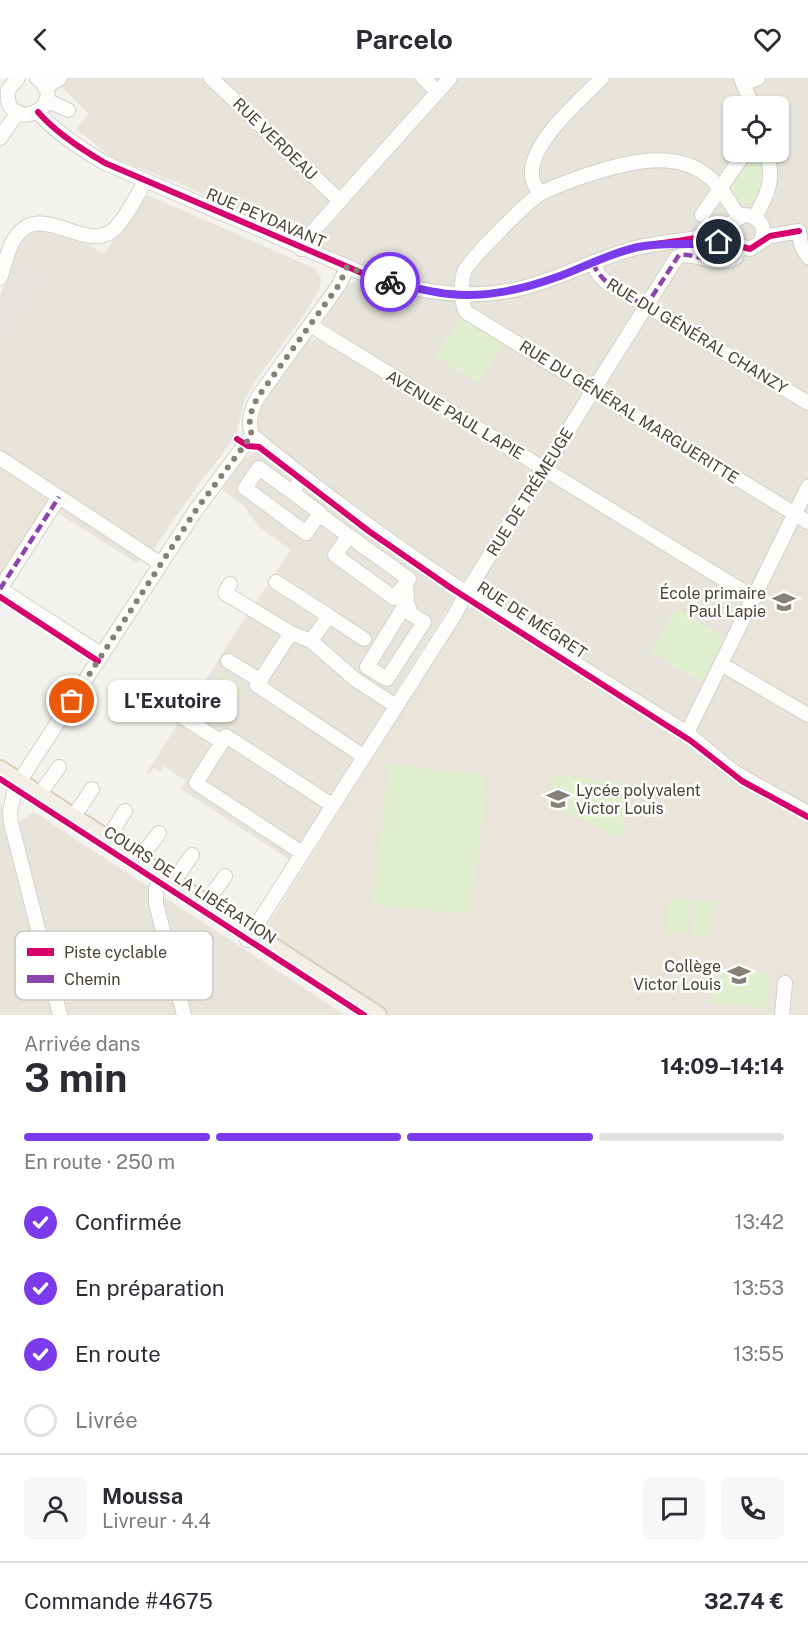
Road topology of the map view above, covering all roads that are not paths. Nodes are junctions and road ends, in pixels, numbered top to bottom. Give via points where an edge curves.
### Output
1 (60, 78) edge
2 (211, 78) edge
3 (423, 78) edge
4 (450, 78) edge
5 (602, 78) edge
6 (758, 78) edge
7 (16, 79) edge
8 (742, 81) edge
9 (0, 84) edge
10 (43, 88) edge
11 (438, 92) junction
12 (748, 96) edge
13 (4, 99) edge
14 (68, 110) dead end
15 (18, 112) junction
16 (38, 112) junction
17 (0, 138) edge
18 (738, 162) edge
19 (769, 162) edge
20 (145, 181) junction
21 (720, 188) junction
22 (540, 194) junction
23 (340, 201) junction
24 (702, 215) dead end
25 (758, 219) junction
26 (735, 222) junction
27 (804, 231) edge
28 (761, 241) junction
29 (677, 242) junction
30 (737, 246) junction
31 (301, 249) junction
32 (808, 257) edge
33 (593, 263) junction
34 (347, 267) junction
35 (0, 278) edge
36 (462, 295) junction
37 (646, 306) junction
38 (310, 325) junction
39 (593, 389) junction
40 (808, 403) edge
41 (252, 435) junction
42 (0, 458) edge
43 (544, 469) junction
44 (303, 477) junction
45 (808, 487) edge
46 (292, 492) junction
47 (59, 497) junction
48 (319, 514) junction
49 (795, 514) junction
50 (808, 522) edge
51 (349, 536) junction
52 (390, 542) junction
53 (378, 557) junction
54 (161, 564) junction
55 (276, 582) dead end
56 (406, 583) junction
57 (0, 589) edge
58 (224, 593) dead end
59 (466, 594) junction
60 (754, 598) junction
61 (407, 602) junction
62 (329, 616) junction
63 (291, 633) junction
64 (364, 639) dead end
65 (311, 641) junction
66 (102, 655) junction
67 (228, 661) dead end
68 (721, 664) junction
69 (261, 681) junction
70 (154, 699) dead end
71 (396, 706) junction
72 (808, 715) edge
73 (687, 733) junction
74 (222, 742) junction
75 (363, 756) junction
76 (58, 767) dead end
77 (0, 769) edge
78 (0, 779) edge
79 (17, 785) junction
80 (92, 789) dead end
81 (42, 791) dead end
82 (332, 805) junction
83 (125, 811) dead end
84 (76, 813) dead end
85 (808, 813) edge
86 (159, 833) dead end
87 (110, 835) dead end
88 (302, 853) junction
89 (192, 855) dead end
90 (142, 856) dead end
91 (225, 876) dead end
92 (166, 878) junction
93 (209, 899) dead end
94 (39, 931) edge
95 (163, 931) edge
96 (250, 936) junction
97 (785, 983) dead end
98 (56, 1000) edge
99 (180, 1000) edge
100 (60, 1015) edge
101 (184, 1015) edge
102 (373, 1015) edge
103 (782, 1015) edge

1 - 10 street
2 - 23 street, RUE VERDEAU
3 - 11 street
4 - 11 street
5 - 22 street via 543,140 533,165 533,180
6 - 8 street
7 - 9 street
7 - 13 street
8 - 12 street
10 - 14 street
10 - 16 street
11 - 23 street
13 - 15 street
15 - 16 street
15 - 17 street
16 - 20 street, RUE PEYDAVANT via 84,151
18 - 21 street
19 - 25 street via 770,189
20 - 31 street, RUE PEYDAVANT
20 - 35 street via 119,224 106,234 90,235 40,222 31,225 12,243
21 - 22 street via 709,176 687,165 649,161 594,173
21 - 24 street
21 - 26 street
22 - 36 street via 467,267
23 - 31 street
25 - 26 street via 748,215
25 - 27 street
25 - 28 street via 763,230
26 - 29 street, RUE PEYDAVANT via 723,231
26 - 30 street via 730,234
27 - 28 street via 776,234
27 - 32 street via 801,245
28 - 30 street via 753,248
29 - 30 street, RUE PEYDAVANT via 726,242
29 - 33 street, RUE PEYDAVANT via 640,247
30 - 37 street, RUE DE TRÉMEUGE via 736,257 730,260 679,255
31 - 34 street, RUE PEYDAVANT
33 - 36 street, RUE PEYDAVANT via 507,292
33 - 37 street, RUE DU GÉNÉRAL CHANZY via 605,281
34 - 36 street, RUE PEYDAVANT via 390,282
34 - 38 street
36 - 39 street, RUE DU GÉNÉRAL MARGUERITTE via 466,312
37 - 39 street, RUE DE TRÉMEUGE
37 - 40 street, RUE DU GÉNÉRAL CHANZY
38 - 41 street via 254,404
38 - 43 street, AVENUE PAUL LAPIE
39 - 43 street, RUE DE TRÉMEUGE
39 - 49 street, RUE DU GÉNÉRAL MARGUERITTE
41 - 44 street, RUE DE MÉGRET
41 - 54 street
42 - 47 street
43 - 59 street, RUE DE TRÉMEUGE
43 - 60 street, AVENUE PAUL LAPIE
44 - 46 street
44 - 52 street, RUE DE MÉGRET
45 - 49 street
46 - 48 street
46 - 48 street via 260,468 245,488 306,533
47 - 54 street
47 - 57 street
48 - 51 street
49 - 50 street, RUE DU GÉNÉRAL MARGUERITTE
49 - 60 street
51 - 53 street
51 - 56 street via 335,555 394,598
52 - 53 street
52 - 59 street, RUE DE MÉGRET
53 - 56 street via 409,579
54 - 66 street
55 - 62 street
56 - 61 street
57 - 66 street
58 - 63 street
59 - 71 street, RUE DE TRÉMEUGE
59 - 73 street, RUE DE MÉGRET
60 - 68 street
61 - 61 street via 411,614 424,622 387,679 367,667
62 - 64 street
62 - 65 street
63 - 65 street
63 - 69 street
65 - 71 street via 356,680
66 - 79 street
67 - 69 street
68 - 72 street
68 - 73 street
69 - 75 street via 258,686
70 - 74 street
71 - 75 street, RUE DE TRÉMEUGE
73 - 85 street, RUE DE MÉGRET via 735,772
74 - 82 street via 226,736
74 - 88 street via 196,783
75 - 82 street, RUE DE TRÉMEUGE
76 - 81 street
77 - 79 main road, COURS DE LA LIBÉRATION
78 - 79 main road, COURS DE LA LIBÉRATION
79 - 92 main road, COURS DE LA LIBÉRATION
79 - 94 street via 11,823
80 - 84 street
82 - 88 street, RUE DE TRÉMEUGE
83 - 87 street
86 - 90 street
88 - 96 street, RUE DE TRÉMEUGE
89 - 92 street
91 - 93 street
92 - 95 street via 156,888
92 - 96 main road, COURS DE LA LIBÉRATION
96 - 102 main road, COURS DE LA LIBÉRATION
97 - 103 street
98 - 100 street
99 - 101 street

